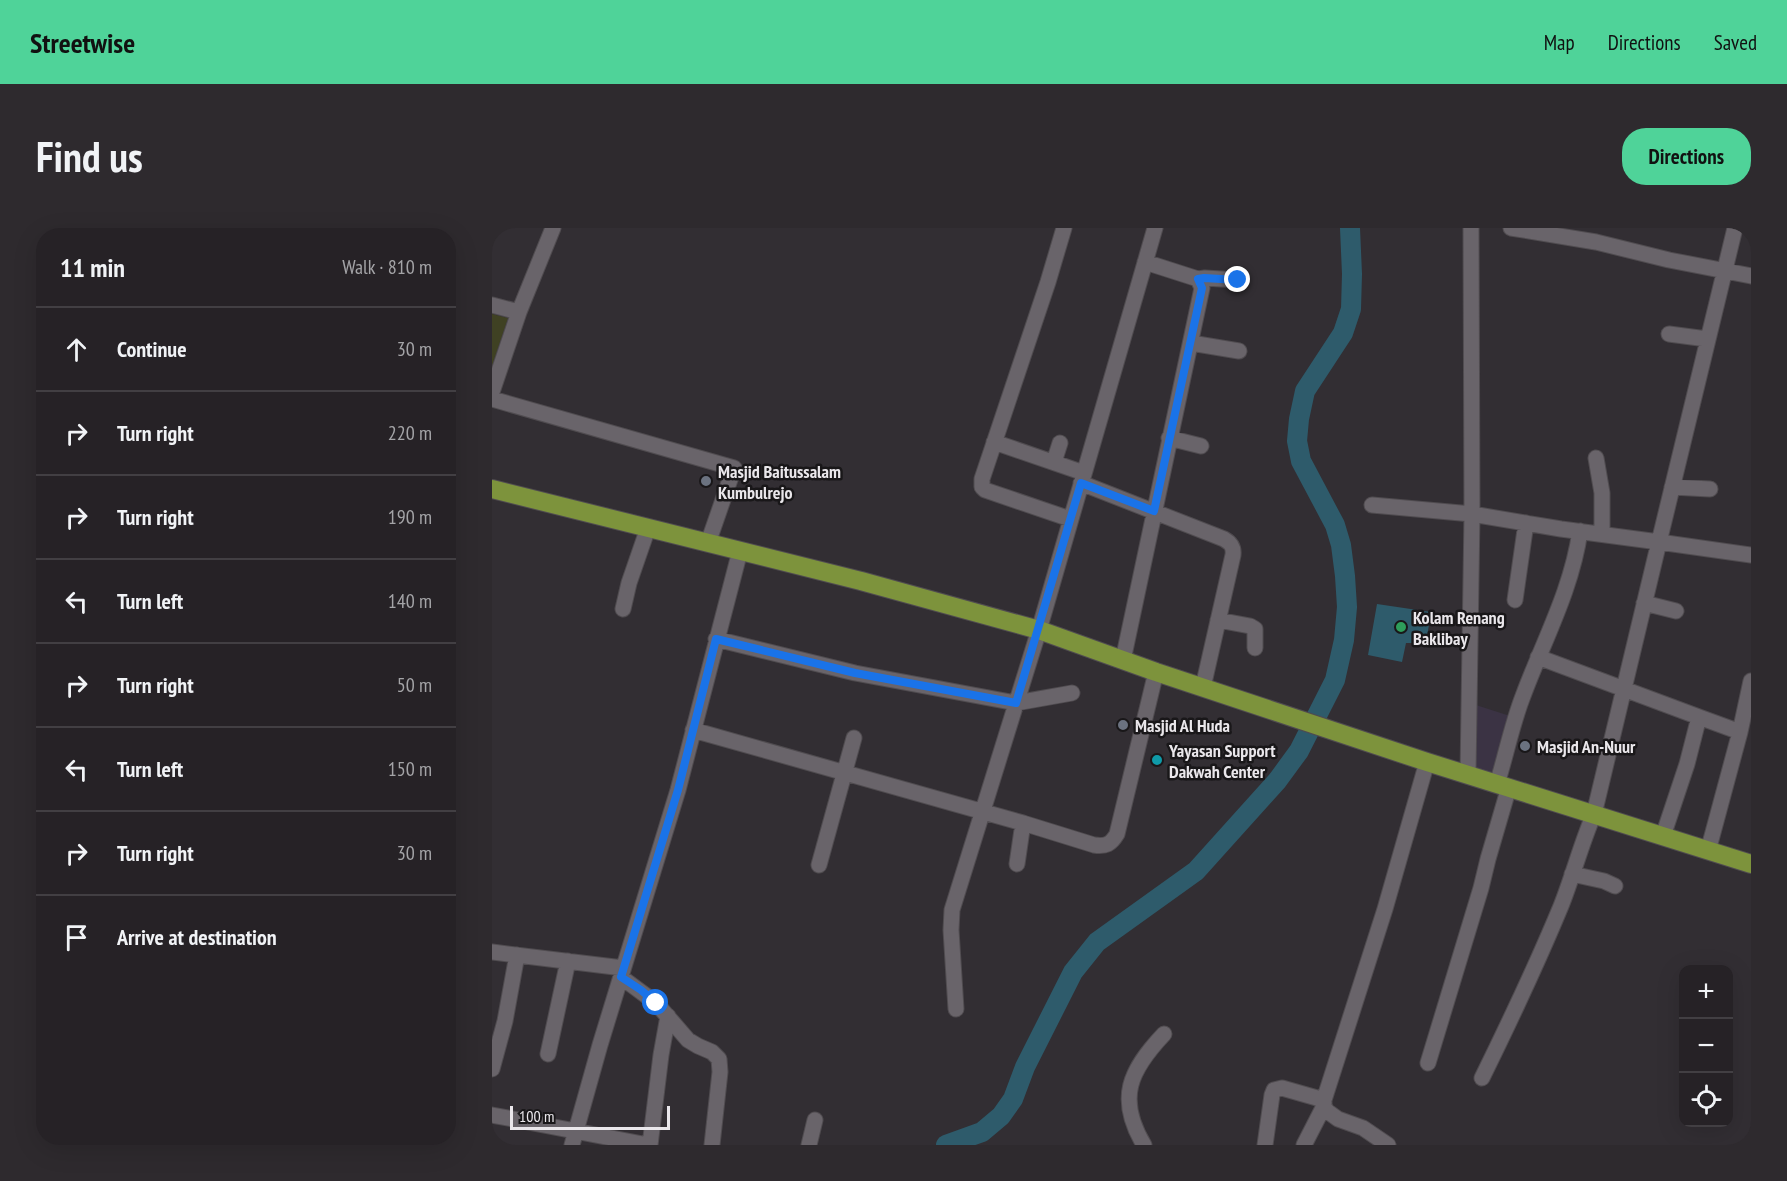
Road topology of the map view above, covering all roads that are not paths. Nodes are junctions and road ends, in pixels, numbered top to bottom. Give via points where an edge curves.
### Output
1 (553, 228) edge
2 (1064, 228) edge
3 (1155, 228) edge
4 (1471, 228) edge
5 (1511, 228) edge
6 (1735, 228) edge
7 (1145, 262) junction
8 (1725, 270) junction
9 (1751, 276) edge
10 (1198, 279) junction
11 (1238, 280) dead end
12 (492, 305) edge
13 (519, 312) junction
14 (1669, 334) dead end
15 (1707, 339) junction
16 (1191, 343) junction
17 (1239, 351) dead end
18 (492, 392) edge
19 (492, 399) edge
20 (1169, 438) junction
21 (994, 442) junction
22 (1060, 443) dead end
23 (1201, 446) dead end
24 (1596, 458) dead end
25 (1054, 462) junction
26 (1083, 478) junction
27 (1672, 487) junction
28 (492, 489) edge
29 (1710, 489) dead end
30 (1372, 504) dead end
31 (1154, 511) junction
32 (1472, 514) junction
33 (1070, 519) junction
34 (1526, 523) junction
35 (648, 528) junction
36 (1580, 531) junction
37 (1602, 534) junction
38 (1659, 542) junction
39 (708, 543) junction
40 (740, 551) junction
41 (1751, 555) edge
42 (1515, 600) dead end
43 (1644, 603) junction
44 (623, 609) dead end
45 (1676, 611) dead end
46 (1218, 620) junction
47 (1039, 630) junction
48 (716, 639) junction
49 (1255, 648) dead end
50 (1538, 657) junction
51 (1123, 660) junction
52 (1156, 672) junction
53 (1751, 681) edge
54 (1203, 687) junction
55 (1624, 690) junction
56 (1072, 693) dead end
57 (1016, 703) junction
58 (1699, 717) junction
59 (693, 730) junction
60 (1740, 732) junction
61 (854, 738) dead end
62 (1427, 762) junction
63 (843, 773) junction
64 (1468, 774) junction
65 (1503, 786) junction
66 (983, 813) junction
67 (1593, 814) junction
68 (1023, 823) junction
69 (1663, 836) junction
70 (1708, 851) junction
71 (1017, 864) dead end
72 (1751, 864) edge
73 (819, 865) dead end
74 (1572, 874) junction
75 (1615, 886) dead end
76 (492, 952) edge
77 (517, 955) junction
78 (568, 961) junction
79 (622, 972) junction
80 (956, 1009) dead end
81 (668, 1016) junction
82 (1164, 1034) dead end
83 (548, 1054) dead end
84 (1428, 1063) dead end
85 (492, 1069) edge
86 (1482, 1078) dead end
87 (1324, 1103) junction
88 (492, 1115) edge
89 (815, 1120) dead end
90 (574, 1138) edge
91 (649, 1145) edge
92 (712, 1145) edge
93 (809, 1145) edge
94 (1144, 1145) edge
95 (1265, 1145) edge
96 (1304, 1145) edge
97 (1388, 1145) edge

1 - 13 street
2 - 21 street
3 - 7 street
4 - 32 street
5 - 8 street
6 - 8 street
7 - 10 street
7 - 26 street
8 - 9 street
8 - 15 street
10 - 11 street
10 - 16 street via 1202,288
12 - 13 street
13 - 18 street
14 - 15 street
15 - 27 street
16 - 17 street
16 - 20 street
19 - 39 street via 734,468
20 - 23 street
20 - 31 street
21 - 25 street
21 - 33 street via 982,487
22 - 25 street
24 - 37 street via 1602,494
25 - 26 street
26 - 31 street
26 - 33 street
27 - 29 street
27 - 38 street
28 - 35 main road
30 - 32 street
31 - 46 street via 1232,545
31 - 51 street
32 - 34 street
32 - 64 street
33 - 47 street
34 - 36 street
34 - 42 street
35 - 39 main road
35 - 44 street
36 - 37 street
36 - 50 street via 1570,578
37 - 38 street
38 - 41 street
38 - 43 street
39 - 40 main road
40 - 47 main road
40 - 48 street
43 - 45 street
43 - 55 street
46 - 49 street via 1255,629
46 - 54 street
47 - 51 main road
47 - 57 street
48 - 57 street via 855,673
48 - 59 street
50 - 55 street
50 - 65 street via 1514,721
51 - 52 main road
52 - 54 main road
52 - 68 street via 1128,796 1113,841 1094,845
53 - 60 street
54 - 62 main road
55 - 58 street
55 - 67 street
56 - 57 street
57 - 66 street
58 - 60 street
58 - 69 street
59 - 63 street
59 - 79 street
60 - 70 street
61 - 63 street
62 - 64 main road
62 - 87 street
63 - 66 street
63 - 73 street
64 - 65 main road
65 - 67 main road
65 - 84 street via 1481,888
66 - 68 street
66 - 80 street via 951,920
67 - 69 main road
67 - 74 street
68 - 71 street
69 - 70 main road
70 - 72 main road
74 - 75 street
74 - 86 street via 1519,1003
76 - 77 street
77 - 78 street
77 - 85 street
78 - 79 street
78 - 83 street
79 - 81 street
79 - 90 street
81 - 91 street
81 - 92 street via 688,1040 718,1059
82 - 94 street via 1133,1075 1129,1095 1136,1130
87 - 95 street via 1282,1088 1275,1090
87 - 96 street
87 - 97 street via 1327,1112 1363,1128
88 - 90 street
89 - 93 street
90 - 91 street

